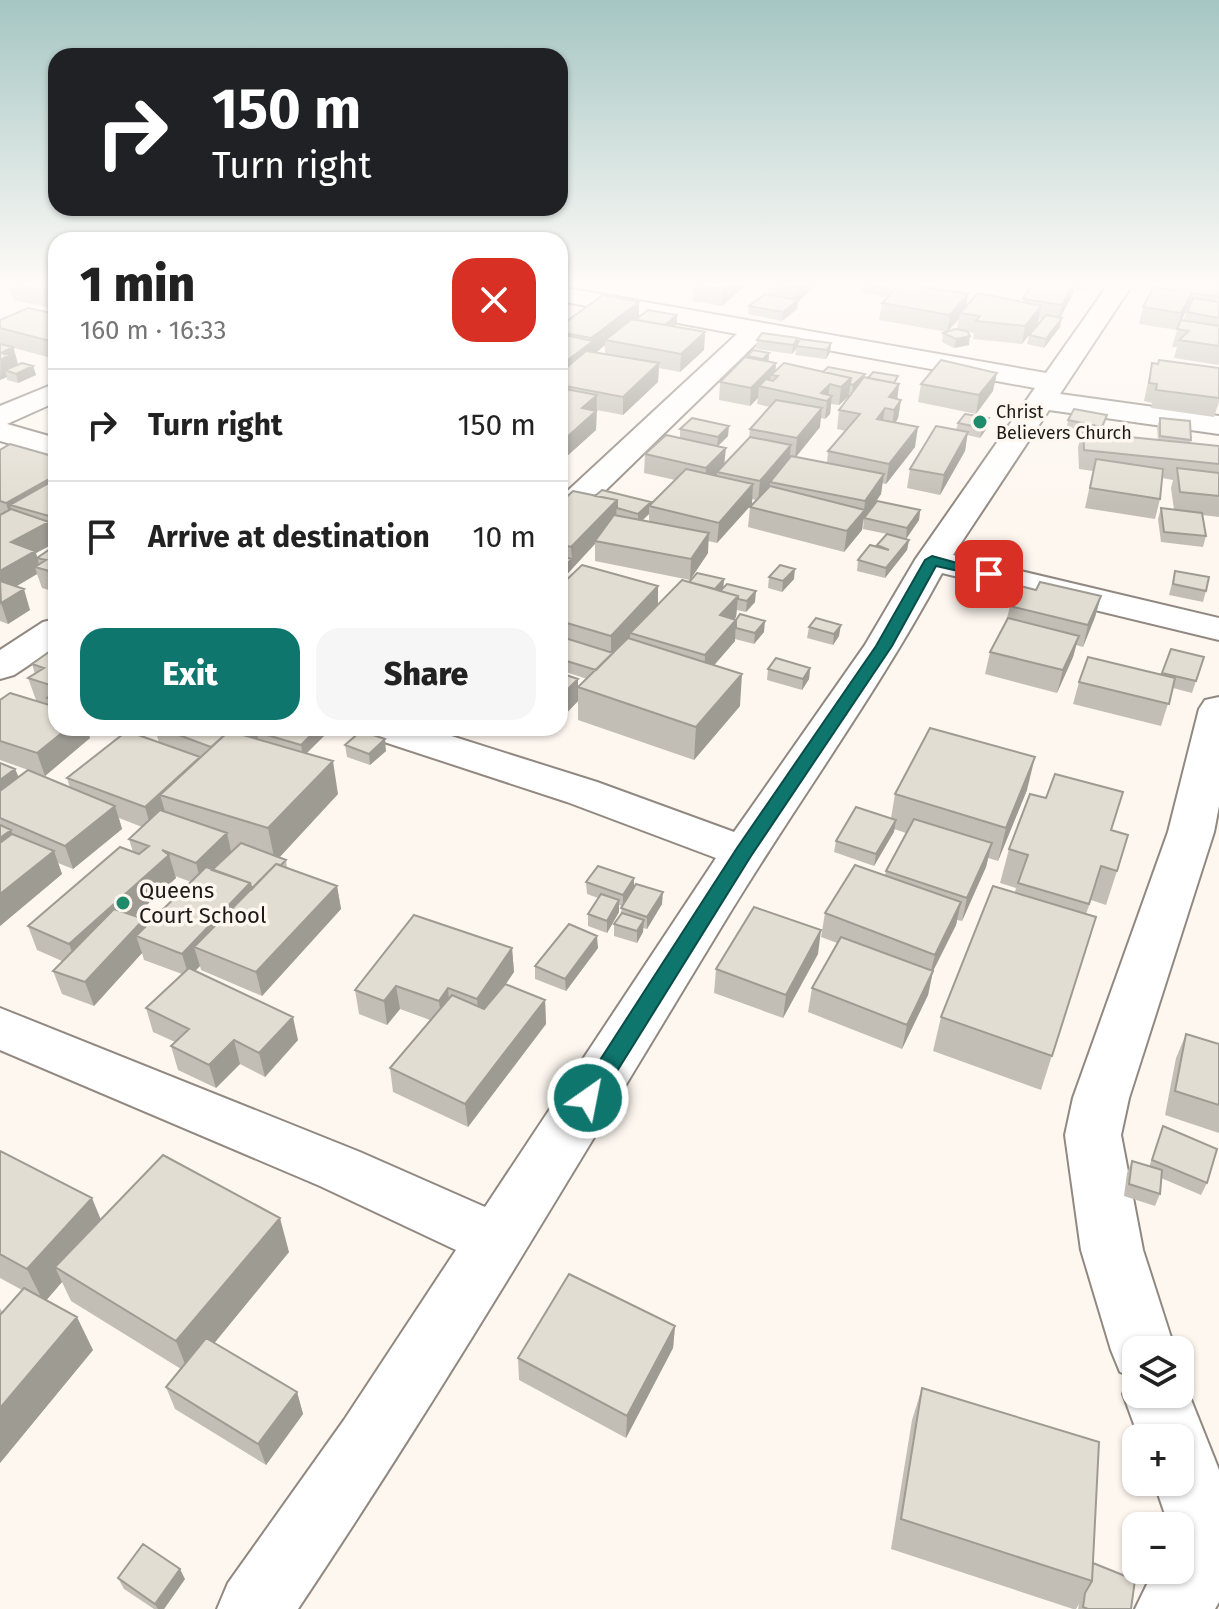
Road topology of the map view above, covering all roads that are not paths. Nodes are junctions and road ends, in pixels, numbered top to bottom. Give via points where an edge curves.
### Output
1 (727, 357) edge
2 (888, 357) edge
3 (1070, 357) edge
4 (1047, 391) junction
5 (48, 395) edge
6 (0, 417) edge
7 (1219, 425) edge
8 (0, 431) edge
9 (48, 446) edge
10 (568, 508) edge
11 (932, 560) junction
12 (1219, 629) edge
13 (48, 635) edge
14 (0, 667) edge
15 (1219, 709) edge
16 (409, 736) edge
17 (1210, 791) edge
18 (744, 852) junction
19 (0, 1028) edge
20 (498, 1241) junction
21 (1139, 1336) edge
22 (1194, 1491) edge
23 (1216, 1544) edge
24 (254, 1609) edge
25 (1172, 1609) edge

1 - 10 street
2 - 4 street
3 - 4 street
4 - 7 street
4 - 11 street
5 - 6 street
8 - 9 street
11 - 12 street
11 - 18 street via 884,646
13 - 14 street
15 - 17 street
16 - 18 street
17 - 21 street via 1191,832 1093,1135 1112,1250
18 - 20 street
19 - 20 street via 326,1162
20 - 24 street
22 - 23 street
23 - 25 street

